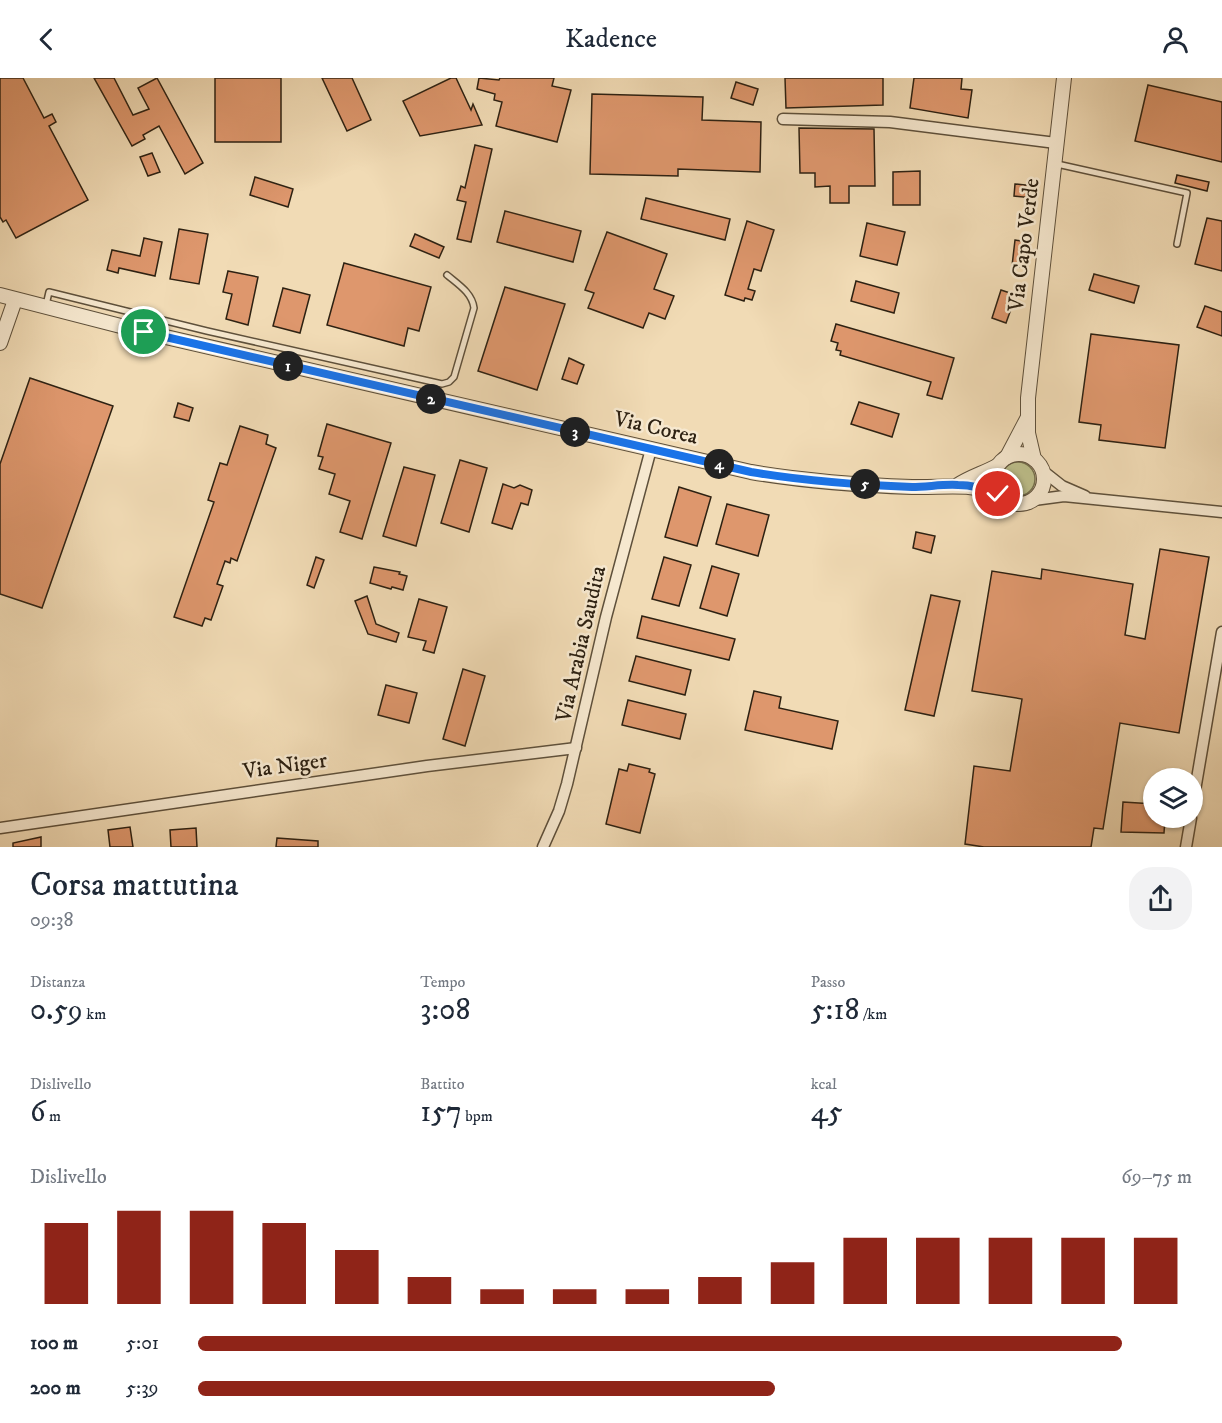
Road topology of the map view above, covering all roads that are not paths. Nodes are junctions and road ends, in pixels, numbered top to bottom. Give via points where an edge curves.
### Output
1 (1064, 78) edge
2 (783, 119) dead end
3 (1056, 143) junction
4 (1055, 163) junction
5 (1177, 244) dead end
6 (447, 275) dead end
7 (0, 295) edge
8 (15, 300) junction
9 (45, 308) junction
10 (118, 309) junction
11 (114, 325) junction
12 (207, 331) junction
13 (0, 343) edge
14 (270, 345) junction
15 (204, 346) junction
16 (266, 361) junction
17 (427, 381) junction
18 (424, 397) junction
19 (1028, 417) junction
20 (651, 449) junction
21 (1034, 459) junction
22 (1002, 461) junction
23 (1043, 471) junction
24 (958, 485) junction
25 (998, 494) junction
26 (1093, 499) junction
27 (1034, 500) junction
28 (1222, 512) edge
29 (1222, 633) edge
30 (1220, 661) edge
31 (576, 748) junction
32 (1200, 768) edge
33 (0, 828) edge
34 (1189, 828) edge
35 (543, 847) edge
36 (1186, 847) edge

1 - 3 street, Via Capo Verde
2 - 3 street via 890,122
3 - 4 street, Via Capo Verde
4 - 5 lane via 1187,194
4 - 19 street, Via Capo Verde
6 - 17 lane via 469,293 474,308 454,377 442,384
7 - 8 street, Via Corea
8 - 9 street, Via Corea
8 - 13 street
9 - 10 lane via 49,292
9 - 11 street, Via Corea
10 - 11 lane
10 - 12 lane
11 - 15 street, Via Corea
12 - 14 lane
12 - 15 lane
14 - 16 lane
14 - 17 lane
15 - 16 street, Via Corea
16 - 18 street, Via Corea
17 - 18 lane
18 - 20 street, Via Corea
19 - 21 street, Via Capo Verde
19 - 22 street
20 - 24 street, Via Corea via 784,478 914,487
20 - 31 street, Via Arabia Saudita
21 - 22 street via 1021,454
21 - 23 street
22 - 24 street
22 - 25 street via 993,482
23 - 26 street via 1062,486
23 - 27 street via 1043,488
24 - 25 street
25 - 27 street via 1018,505
26 - 27 street via 1054,496
26 - 28 street
29 - 30 street
30 - 32 street
31 - 33 street, Via Niger
31 - 35 street, Via Arabia Saudita via 559,811
34 - 36 street

